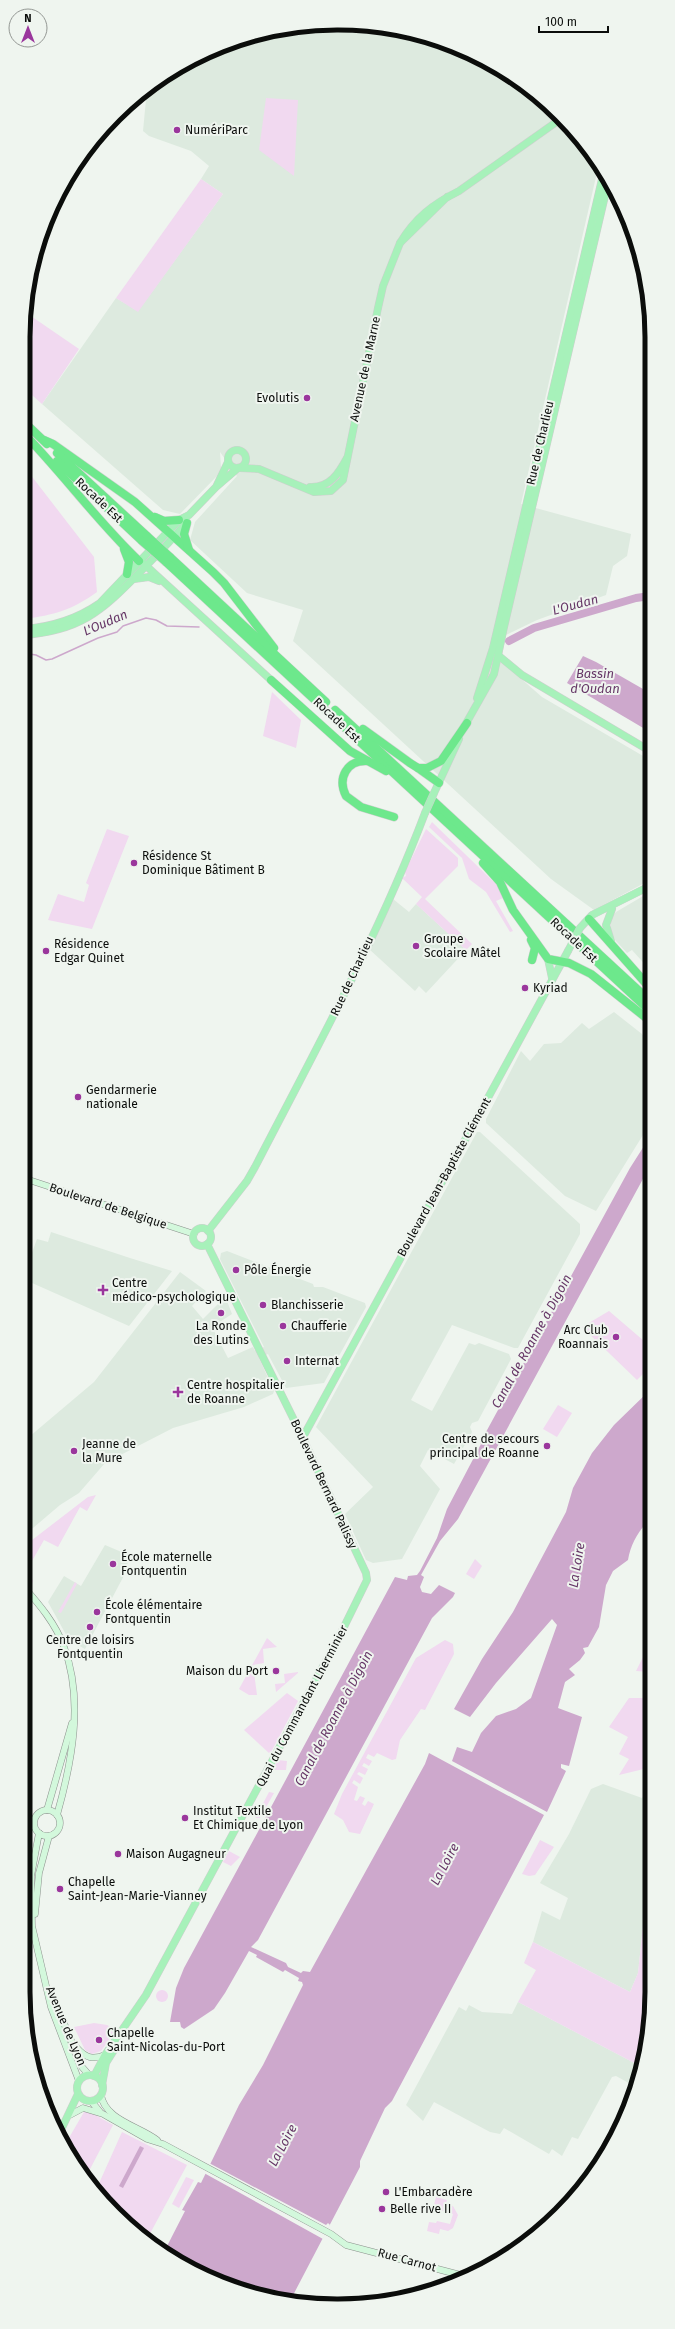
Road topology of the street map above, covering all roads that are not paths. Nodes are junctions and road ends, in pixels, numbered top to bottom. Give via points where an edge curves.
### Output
1 (557, 122) edge
2 (602, 180) edge
3 (607, 189) edge
4 (30, 427) edge
5 (30, 435) edge
6 (30, 440) edge
7 (44, 440) junction
8 (245, 455) junction
9 (348, 458) junction
10 (228, 462) junction
11 (239, 468) junction
12 (268, 472) junction
13 (298, 486) junction
14 (216, 487) junction
15 (153, 516) junction
16 (185, 520) junction
17 (170, 534) junction
18 (145, 538) junction
19 (118, 540) junction
20 (189, 551) junction
21 (143, 564) junction
22 (130, 576) junction
23 (184, 602) junction
24 (30, 628) edge
25 (30, 634) edge
26 (270, 650) junction
27 (499, 656) junction
28 (282, 662) junction
29 (271, 680) joint
30 (473, 709) junction
31 (336, 712) junction
32 (467, 722) junction
33 (645, 748) edge
34 (367, 761) junction
35 (418, 768) junction
36 (439, 783) junction
37 (409, 788) junction
38 (394, 817) dead end
39 (469, 843) junction
40 (645, 889) edge
41 (620, 902) junction
42 (612, 909) junction
43 (589, 919) junction
44 (524, 925) junction
45 (618, 951) junction
46 (548, 959) junction
47 (532, 960) dead end
48 (562, 961) junction
49 (552, 978) junction
50 (645, 982) edge
51 (645, 996) edge
52 (645, 1006) edge
53 (645, 1017) edge
54 (30, 1180) edge
55 (208, 1231) junction
56 (194, 1234) junction
57 (207, 1244) junction
58 (303, 1437) junction
59 (366, 1573) joint
60 (30, 1595) edge
61 (74, 1714) junction
62 (47, 1810) junction
63 (57, 1815) junction
64 (38, 1833) junction
65 (49, 1836) junction
66 (38, 1955) junction
67 (44, 1976) junction
68 (126, 2025) junction
69 (73, 2043) junction
70 (105, 2055) junction
71 (92, 2076) junction
72 (79, 2081) junction
73 (102, 2085) junction
74 (78, 2094) junction
75 (101, 2095) junction
76 (88, 2101) junction
77 (70, 2113) junction
78 (103, 2114) junction
79 (118, 2120) junction
80 (62, 2128) edge
81 (458, 2274) edge

1 - 9 main road, Avenue de la Marne via 458,191 433,205 407,232 400,244 380,301
2 - 30 main road, Rue de Charlieu via 493,648
3 - 27 main road, Rue de Charlieu
4 - 7 highway, Rocade Est
5 - 18 highway, Rocade Est
6 - 19 highway via 61,472
7 - 15 highway via 54,444
7 - 18 highway, Rocade Est
8 - 10 main road via 241,451 233,451 228,456
8 - 11 main road via 246,462
8 - 12 main road
9 - 13 main road via 334,479 324,486
9 - 13 main road, Avenue de la Marne via 343,480 331,491 314,492
10 - 11 main road via 231,467
10 - 14 main road
11 - 12 main road
11 - 14 main road
12 - 13 main road
14 - 16 main road
15 - 16 highway via 164,521
15 - 17 highway
16 - 17 main road
16 - 20 highway via 184,534
17 - 20 highway
17 - 21 main road
18 - 26 highway, Rocade Est, bridge
19 - 21 highway
19 - 22 highway via 128,558
20 - 26 highway via 224,583
21 - 22 main road
21 - 23 main road
22 - 23 main road via 157,580
22 - 24 main road via 100,603 85,612 58,624
22 - 25 main road via 115,598 89,617 55,631
23 - 29 main road
26 - 28 highway, Rocade Est
27 - 30 main road, Rue de Charlieu via 494,674
27 - 33 main road via 522,675
28 - 31 highway, Rocade Est
28 - 37 highway, Rocade Est
29 - 34 highway via 350,751
30 - 32 main road, Rue de Charlieu
31 - 35 highway via 342,713 386,748
31 - 51 highway, Rocade Est
32 - 35 highway via 441,761 431,768
32 - 36 main road, Rue de Charlieu
34 - 37 highway
34 - 38 highway via 357,762 348,767 343,776 343,791 356,805
35 - 36 highway
36 - 55 main road, Rue de Charlieu, bridge via 356,968 255,1167
37 - 39 highway, Rocade Est
39 - 44 highway via 474,853 500,882 513,910
39 - 52 highway, Rocade Est
40 - 41 main road
41 - 42 main road
41 - 43 main road via 596,912
42 - 43 main road
42 - 45 main road via 606,929
43 - 45 highway
43 - 48 main road, Boulevard Jean-Baptiste Clément, bridge via 580,928
44 - 46 highway
44 - 47 highway via 535,948
45 - 50 highway
46 - 48 highway
46 - 49 main road
48 - 49 main road, Boulevard Jean-Baptiste Clément
48 - 53 highway via 591,974
49 - 58 main road, Boulevard Jean-Baptiste Clément
54 - 56 main road, Boulevard de Belgique
55 - 56 main road via 200,1229
55 - 57 main road via 211,1238
56 - 57 main road via 194,1241 198,1245
57 - 58 main road, Boulevard Bernard Palissy
58 - 59 main road, Boulevard Bernard Palissy
59 - 68 main road, Quai du Commandant Lherminier via 367,1580 362,1594 150,1987
60 - 61 main road via 51,1622 64,1647 72,1676
61 - 62 main road
61 - 63 main road via 72,1749
62 - 63 main road
62 - 64 main road via 39,1812 34,1819 34,1827
63 - 65 main road via 59,1827
64 - 65 main road
64 - 66 main road, Avenue de Lyon via 30,1892 32,1926
65 - 66 main road, Avenue de Lyon via 43,1853 36,1896 34,1921
66 - 67 main road, Avenue de Lyon
67 - 69 main road, Avenue de Lyon
67 - 72 main road, Avenue de Lyon via 51,2007
68 - 70 main road, Quai du Commandant Lherminier
68 - 73 main road, Quai du Commandant Lherminier via 106,2063
69 - 70 main road via 87,2057 95,2059
69 - 71 main road, Avenue de Lyon via 82,2067
70 - 71 main road, Quai du Commandant Lherminier
71 - 72 main road
71 - 73 main road
72 - 74 main road
73 - 75 main road
74 - 76 main road
74 - 77 main road
75 - 76 main road
75 - 79 main road via 104,2107
76 - 77 main road
76 - 78 main road
77 - 78 main road via 83,2108
77 - 80 main road
78 - 79 main road
79 - 81 main road, Rue Carnot via 346,2244

